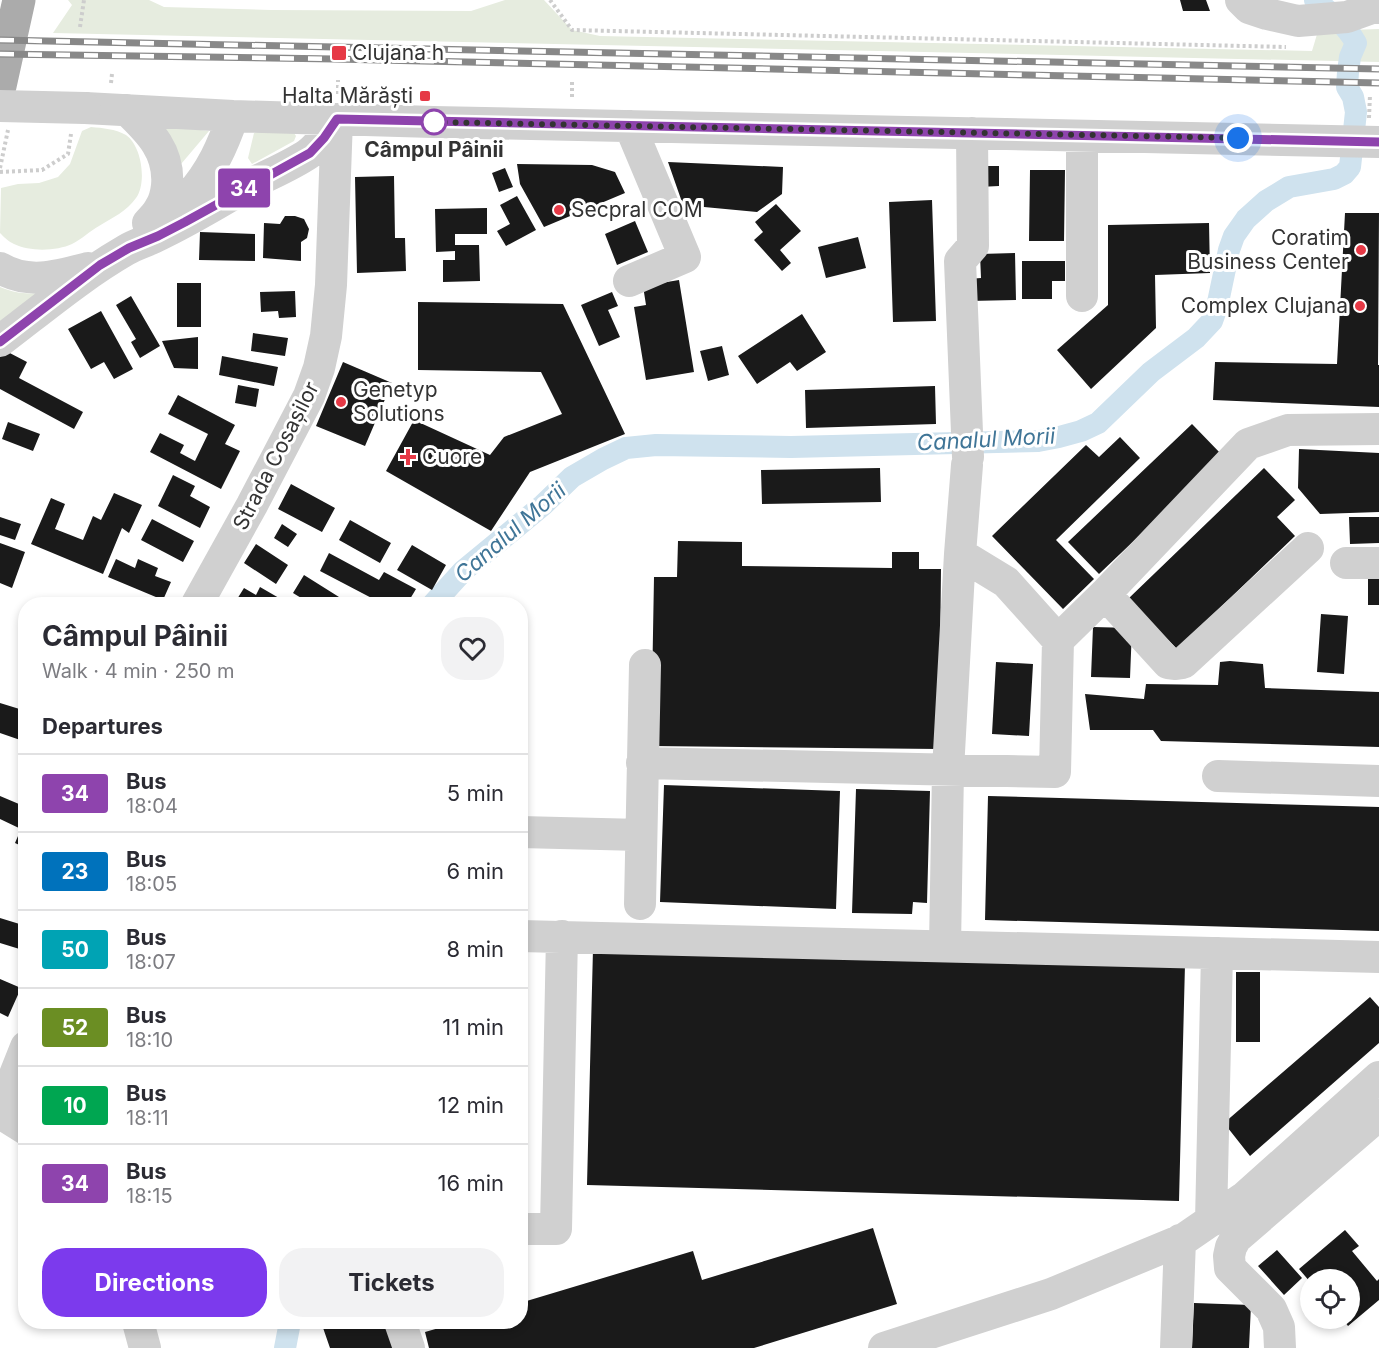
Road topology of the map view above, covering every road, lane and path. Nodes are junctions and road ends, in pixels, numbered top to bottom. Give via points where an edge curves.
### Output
1 (19, 0) edge
2 (84, 0) edge
3 (550, 0) edge
4 (1241, 0) edge
5 (1379, 8) edge
6 (80, 27) dead end
7 (1292, 34) junction
8 (338, 80) dead end
9 (572, 82) dead end
10 (0, 86) edge
11 (1370, 95) dead end
12 (0, 106) edge
13 (572, 106) dead end
14 (127, 110) junction
15 (337, 110) junction
16 (79, 116) junction
17 (233, 116) junction
18 (630, 126) junction
19 (972, 133) junction
20 (1083, 136) junction
21 (1362, 136) edge
22 (0, 172) edge
23 (129, 248) junction
24 (100, 265) junction
25 (0, 268) edge
26 (629, 281) dead end
27 (1082, 296) dead end
28 (0, 341) edge
29 (1379, 429) edge
30 (1308, 548) dead end
31 (960, 554) junction
32 (1346, 563) dead end
33 (1379, 563) edge
34 (1105, 594) junction
35 (201, 597) edge
36 (1058, 640) junction
37 (645, 665) dead end
38 (642, 763) junction
39 (948, 770) junction
40 (1218, 776) dead end
41 (1379, 781) edge
42 (528, 832) edge
43 (641, 835) junction
44 (640, 904) dead end
45 (528, 936) edge
46 (562, 936) junction
47 (945, 946) junction
48 (1217, 953) junction
49 (1379, 957) edge
50 (18, 1067) edge
51 (1379, 1077) edge
52 (0, 1112) edge
53 (1379, 1115) edge
54 (18, 1124) edge
55 (1211, 1221) junction
56 (528, 1229) edge
57 (1180, 1240) junction
58 (140, 1329) edge
59 (402, 1329) edge
60 (145, 1348) edge
61 (408, 1348) edge
62 (884, 1348) edge
63 (1176, 1348) edge
64 (1280, 1348) edge

1 - 10 main road
2 - 6 path
3 - 7 path via 572,30
4 - 7 street via 1249,8 1268,14
5 - 7 street
8 - 15 path
9 - 13 path
11 - 21 path
12 - 16 street, bridge
14 - 16 street
14 - 17 street
14 - 23 street via 158,145 168,176 160,208
15 - 17 street
15 - 18 street
15 - 23 street via 324,138 310,153
15 - 35 street, Strada Cosașilor via 331,285 319,368 309,396
16 - 22 path via 68,154 42,170
17 - 23 street via 206,176 190,196
18 - 19 street
18 - 26 street via 685,257
19 - 20 street
19 - 31 street via 973,246 960,261 967,450
20 - 21 street
20 - 27 street
23 - 24 street
24 - 25 street via 44,278 24,277
24 - 28 street
29 - 34 street via 1288,430 1248,444
30 - 34 street via 1183,663 1168,663
31 - 36 street via 1006,582
31 - 39 street
32 - 33 street
34 - 36 street
36 - 39 street via 1055,772
37 - 38 street
38 - 39 street
38 - 43 street
39 - 47 street
40 - 41 street
42 - 43 street
43 - 44 street
45 - 46 street
46 - 47 street
46 - 56 street via 556,1229
47 - 48 street
48 - 49 street
48 - 55 street
50 - 52 street
51 - 55 street via 1245,1197
52 - 54 street
53 - 64 street via 1231,1247 1230,1268 1275,1317
55 - 57 street
57 - 62 street via 1051,1294
57 - 63 street
58 - 60 street
59 - 61 street

